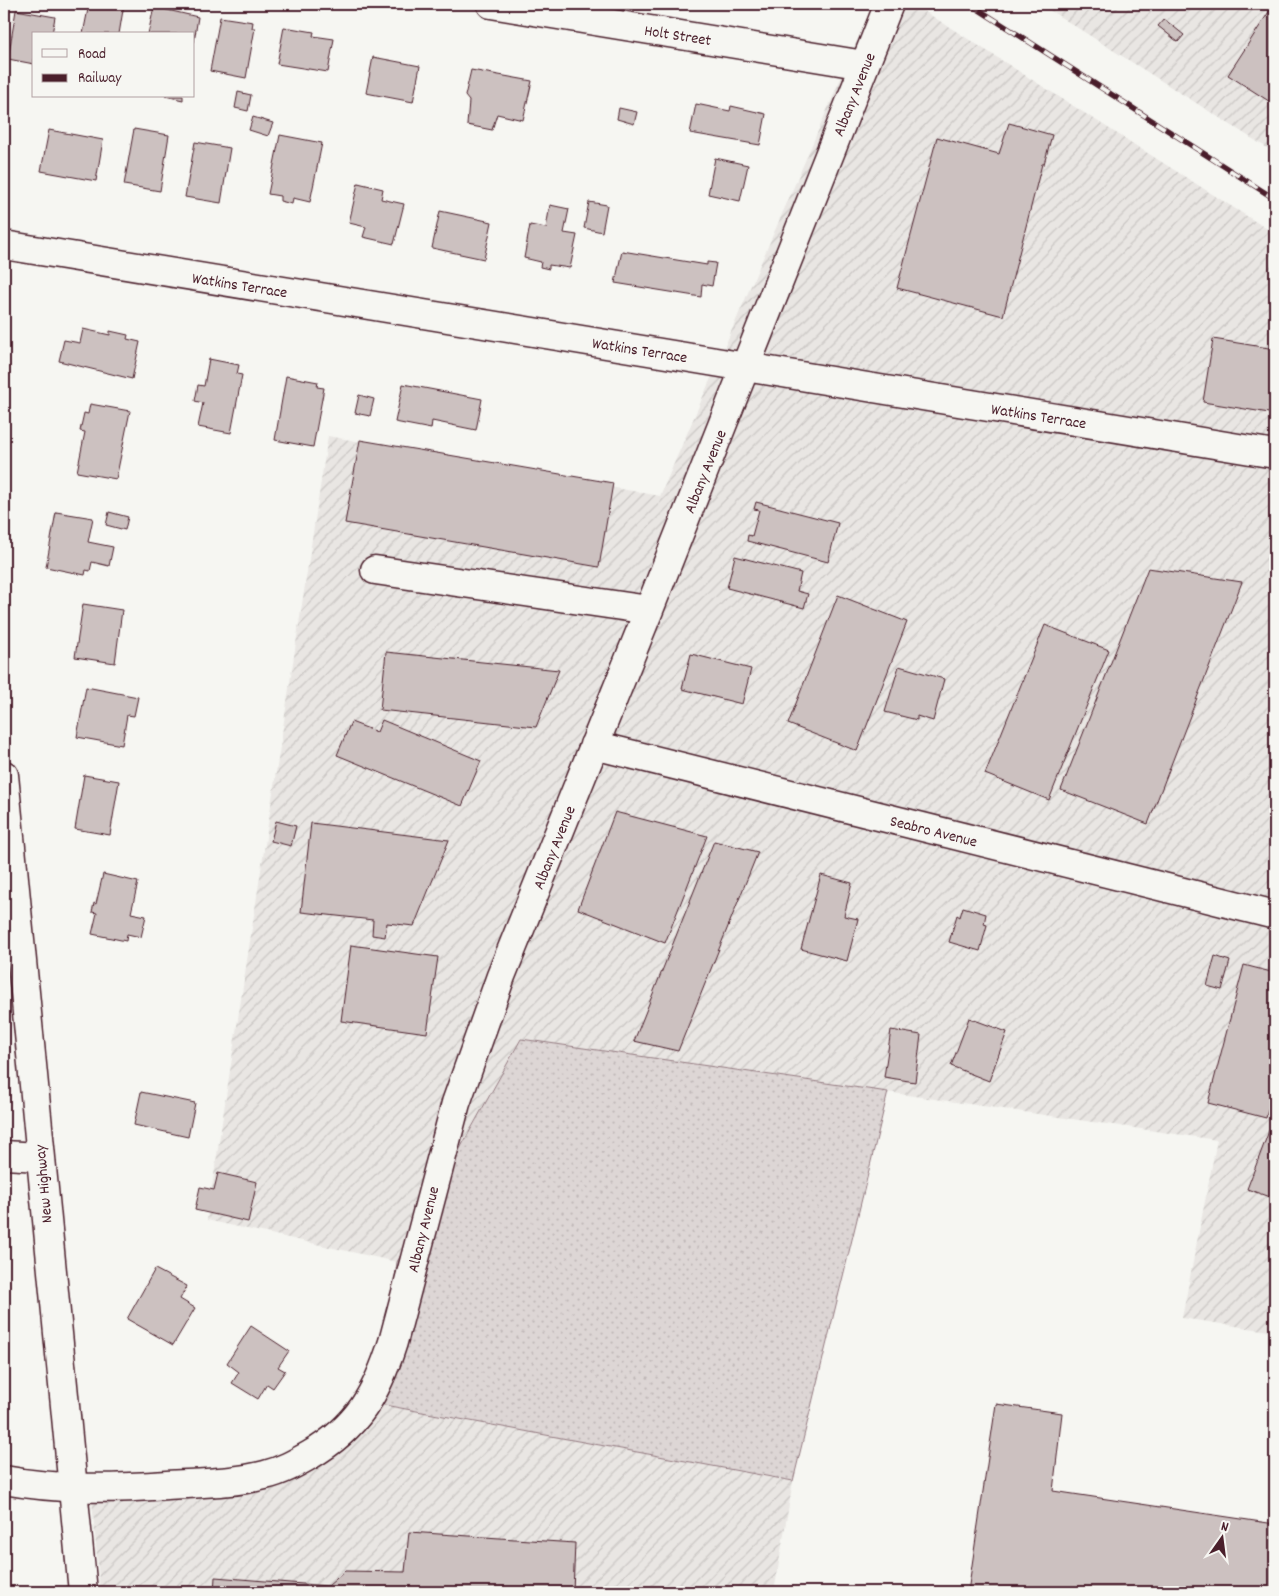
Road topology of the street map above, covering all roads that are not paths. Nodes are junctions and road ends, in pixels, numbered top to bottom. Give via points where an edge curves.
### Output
1 (491, 4) edge
2 (889, 4) edge
3 (864, 64) junction
4 (4, 245) edge
5 (746, 367) junction
6 (1275, 454) edge
7 (375, 570) dead end
8 (649, 610) junction
9 (594, 745) junction
10 (4, 775) edge
11 (6, 827) edge
12 (1275, 915) edge
13 (4, 1155) edge
14 (40, 1157) junction
15 (4, 1480) edge
16 (74, 1488) junction
17 (83, 1592) edge

1 - 3 street, Holt Street
2 - 3 street, Albany Avenue
3 - 5 street, Albany Avenue
4 - 5 street, Watkins Terrace
5 - 6 street, Watkins Terrace
5 - 8 street, Albany Avenue
7 - 8 street
8 - 9 street, Albany Avenue
9 - 12 street, Seabro Avenue
9 - 16 street, Albany Avenue via 477,1041 438,1163 394,1342 380,1380 360,1414 330,1443 300,1462 266,1476 126,1488
10 - 11 street, New Highway
11 - 14 street, New Highway
13 - 14 street
14 - 16 street, New Highway
15 - 16 street, Albany Avenue
16 - 17 street, New Highway

